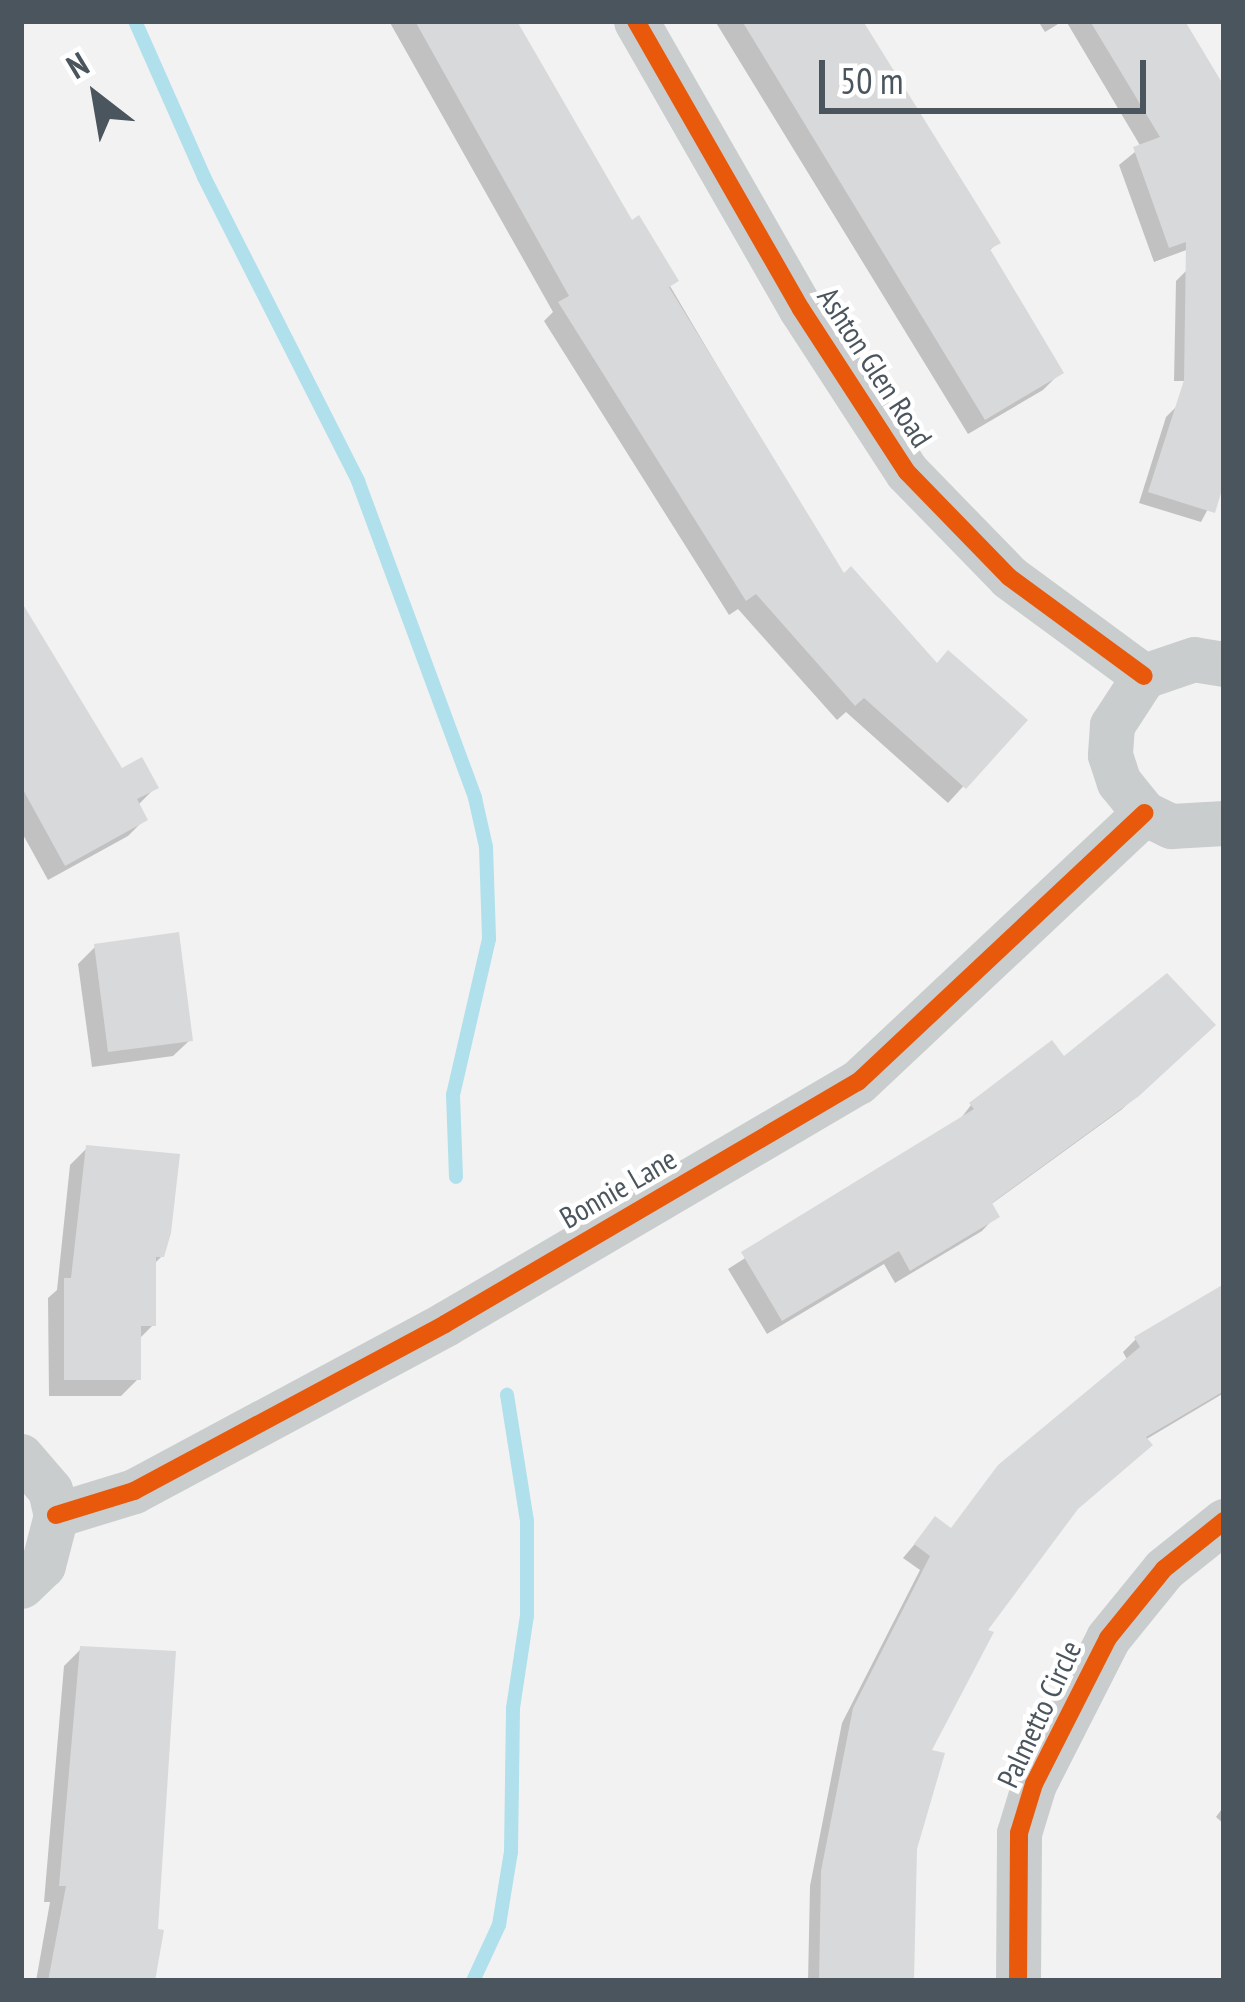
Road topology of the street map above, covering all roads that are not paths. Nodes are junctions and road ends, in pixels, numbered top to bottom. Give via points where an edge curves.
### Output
1 (636, 21) edge
2 (1224, 664) edge
3 (1144, 676) junction
4 (1144, 813) junction
5 (1224, 824) edge
6 (21, 1456) edge
7 (56, 1515) junction
8 (1224, 1521) edge
9 (21, 1586) edge
10 (1018, 1981) edge

1 - 3 street, Ashton Glen Road via 802,309 907,472 1009,577
2 - 3 street via 1194,659
3 - 4 street via 1112,725 1110,754 1119,782
4 - 5 street via 1171,826
4 - 7 street, Bonnie Lane via 858,1082 446,1324 134,1491
6 - 7 street via 50,1490
7 - 9 street via 43,1565
8 - 10 street, Palmetto Circle via 1164,1569 1108,1638 1034,1784 1019,1833

